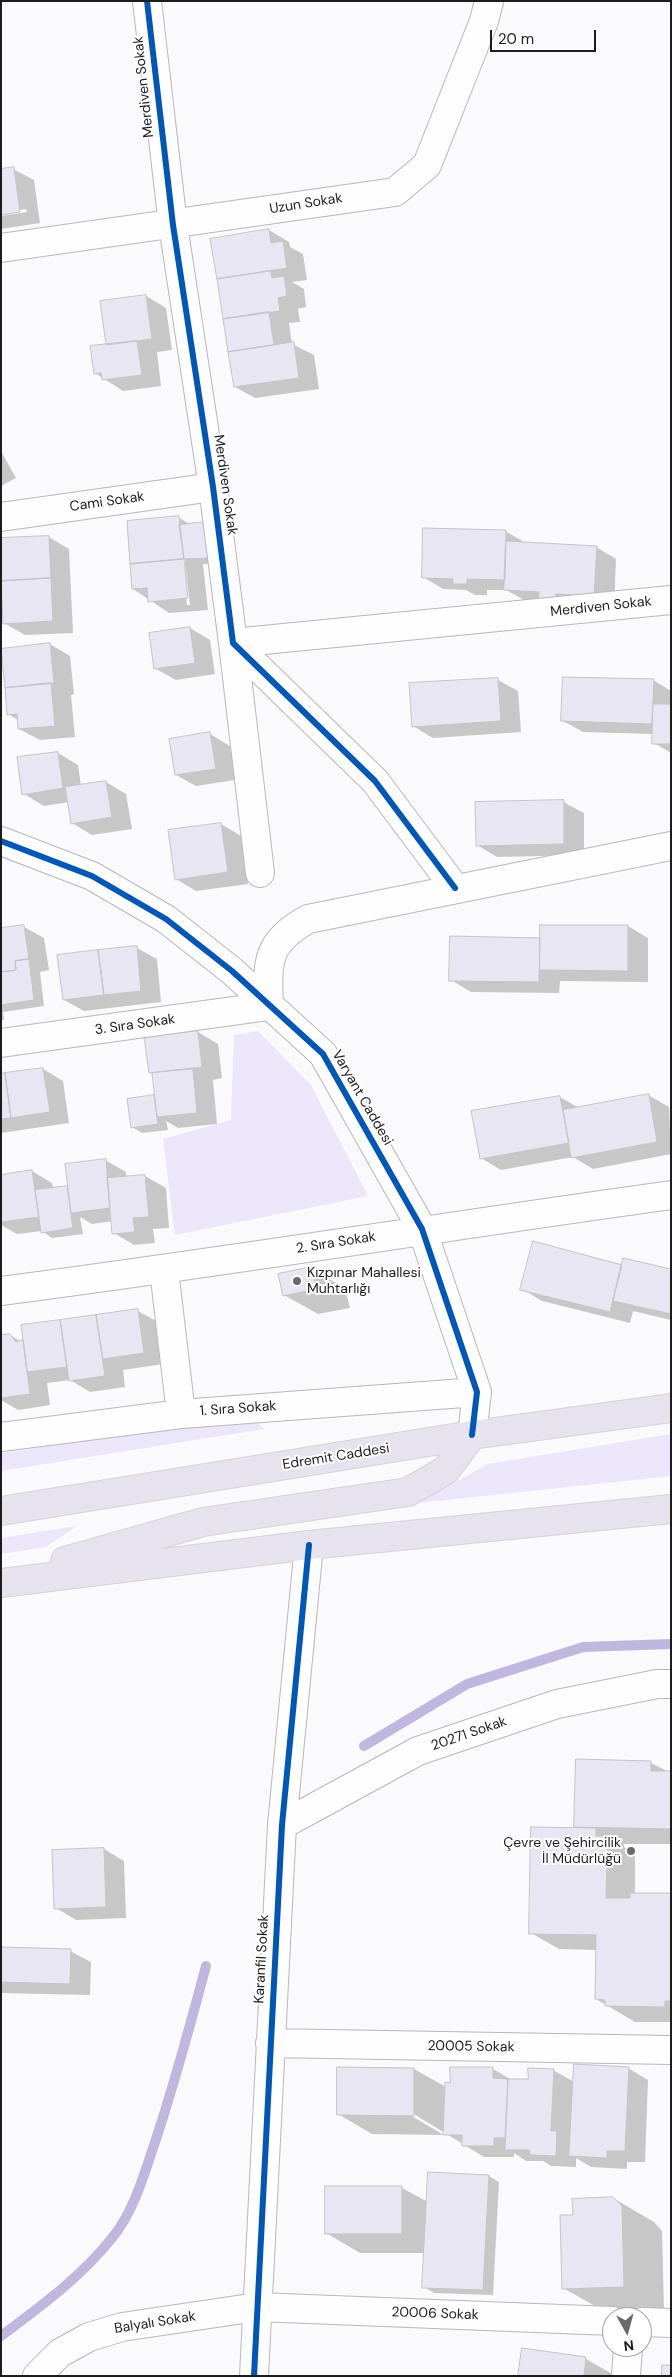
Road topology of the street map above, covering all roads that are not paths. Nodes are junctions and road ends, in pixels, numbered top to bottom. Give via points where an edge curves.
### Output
1 (147, 1) edge
2 (489, 1) edge
3 (173, 225) junction
4 (1, 248) edge
5 (214, 487) junction
6 (1, 517) edge
7 (671, 600) edge
8 (233, 643) junction
9 (2, 835) edge
10 (671, 846) edge
11 (260, 873) dead end
12 (456, 888) junction
13 (268, 1006) junction
14 (1, 1043) edge
15 (671, 1195) edge
16 (422, 1229) junction
17 (164, 1270) junction
18 (1, 1291) edge
19 (477, 1392) junction
20 (671, 1408) edge
21 (181, 1414) junction
22 (472, 1435) junction
23 (1, 1437) edge
24 (671, 1509) edge
25 (1, 1511) edge
26 (309, 1545) junction
27 (1, 1581) edge
28 (671, 1684) edge
29 (282, 1825) junction
30 (270, 2043) junction
31 (671, 2050) edge
32 (257, 2307) junction
33 (602, 2321) edge
34 (652, 2322) edge
35 (671, 2323) edge
36 (627, 2357) edge
37 (36, 2376) edge
38 (254, 2376) edge
39 (626, 2376) edge

1 - 3 street, Merdiven Sokak
2 - 3 street, Uzun Sokak via 427,165 395,192
3 - 4 street, Uzun Sokak
3 - 5 street, Merdiven Sokak
5 - 6 street, Cami Sokak
5 - 8 street, Merdiven Sokak
7 - 8 street, Merdiven Sokak
8 - 11 street
8 - 12 street via 375,781
9 - 13 street, Varyant Caddesi via 92,876 166,919 232,971
10 - 12 street
12 - 13 street via 333,912 308,919 288,930 275,947 267,966
13 - 14 street, 3. Sıra Sokak
13 - 16 street, Varyant Caddesi via 323,1054
15 - 16 street, 2. Sıra Sokak
16 - 17 street, 2. Sıra Sokak
16 - 19 street, Varyant Caddesi
17 - 18 street, 2. Sıra Sokak
17 - 21 street
19 - 21 street, 1. Sıra Sokak
19 - 22 street, Varyant Caddesi
20 - 22 highway, Edremit Caddesi
21 - 23 street, 1. Sıra Sokak
22 - 25 highway, Edremit Caddesi
22 - 27 highway via 446,1470 408,1492 203,1522
24 - 26 highway
26 - 27 highway
26 - 29 street, Karanfil Sokak
28 - 29 street, 20271 Sokak via 557,1704 418,1751
29 - 30 street, Karanfil Sokak
30 - 31 street, 20005 Sokak
30 - 32 street, Karanfil Sokak
32 - 33 street, 20006 Sokak
32 - 37 street, Balyalı Sokak via 122,2327 89,2337 60,2353
32 - 38 street, Karanfil Sokak
34 - 35 street
36 - 39 street

